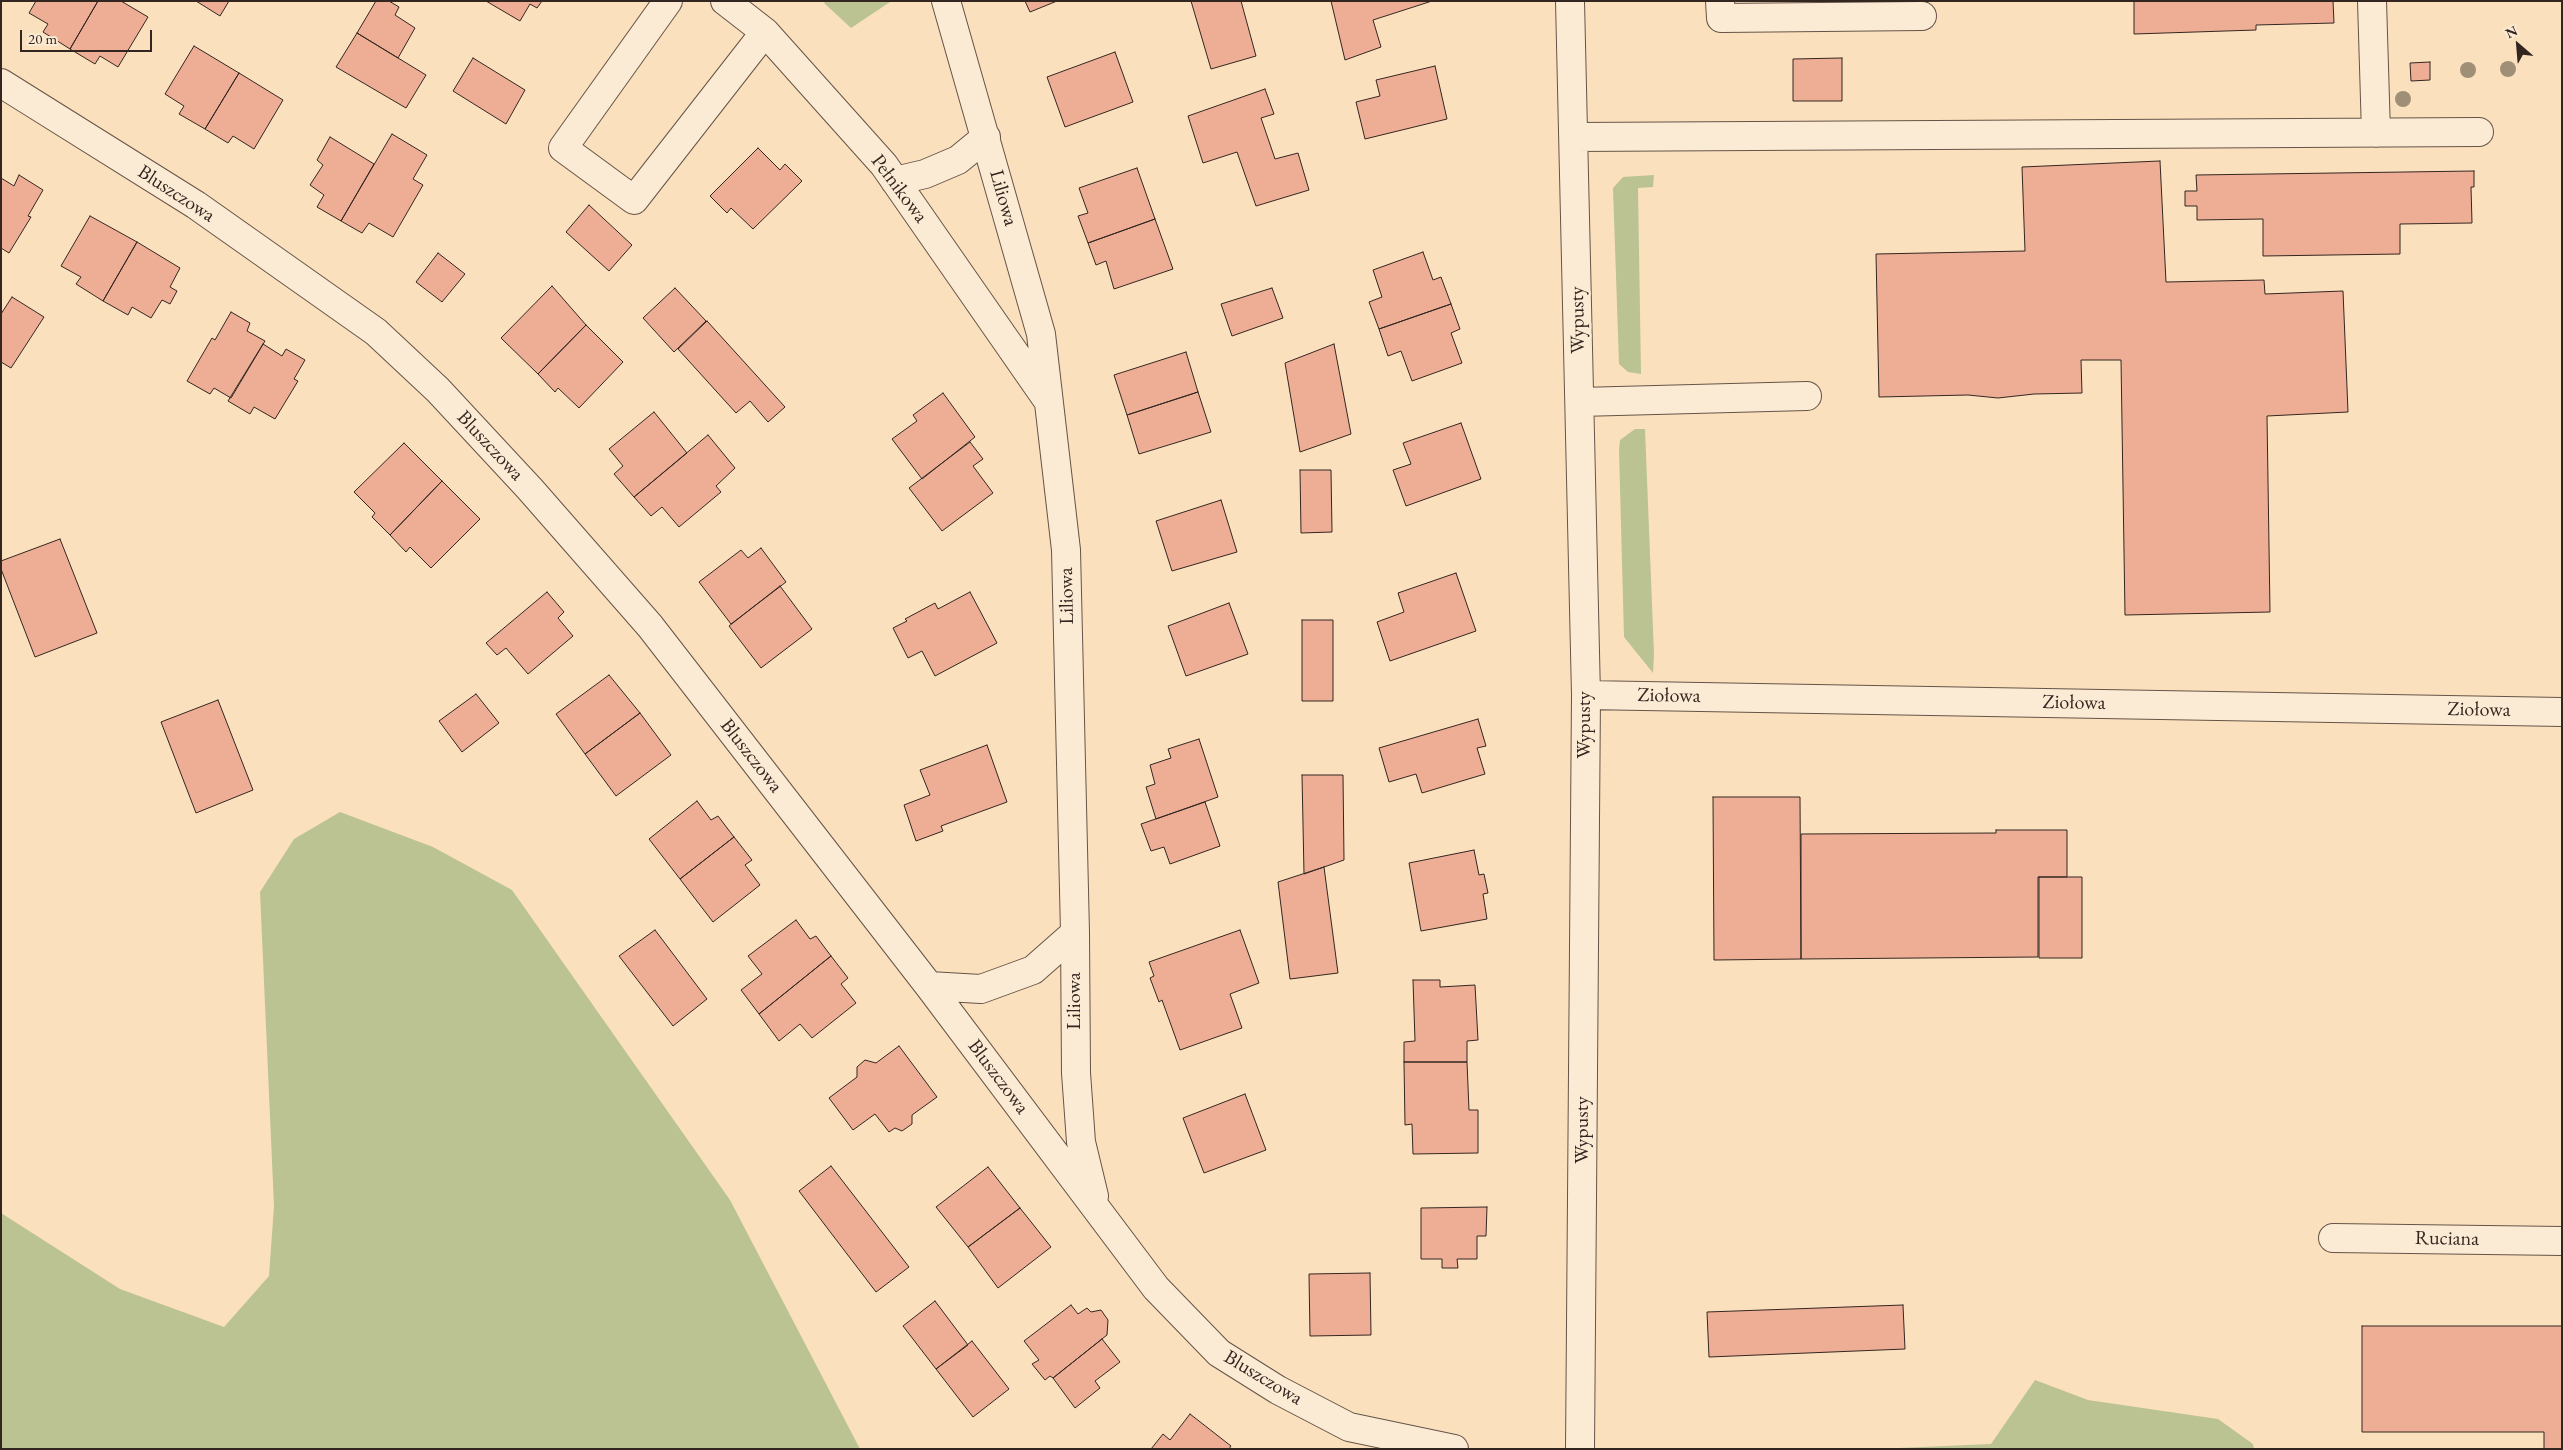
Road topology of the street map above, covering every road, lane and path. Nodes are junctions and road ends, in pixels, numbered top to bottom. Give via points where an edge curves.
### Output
1 (668, 1) edge
2 (725, 1) edge
3 (946, 1) edge
4 (1570, 1) edge
5 (1720, 1) edge
6 (2372, 1) edge
7 (1922, 16) dead end
8 (764, 32) junction
9 (1, 83) edge
10 (2479, 132) dead end
11 (2376, 133) junction
12 (986, 137) junction
13 (1574, 137) junction
14 (895, 181) junction
15 (1807, 396) dead end
16 (1047, 399) junction
17 (1580, 402) junction
18 (1586, 695) junction
19 (2562, 712) edge
20 (1075, 933) junction
21 (929, 986) junction
22 (1096, 1205) junction
23 (2333, 1238) dead end
24 (2562, 1241) edge
25 (1454, 1449) edge
26 (1580, 1449) edge

1 - 8 street via 563,148 634,200
2 - 8 street, Pełnikowa
3 - 12 street, Liliowa
4 - 13 street, Wypusty
5 - 7 street via 1721,18
6 - 11 street
8 - 14 street, Pełnikowa
9 - 21 street, Bluszczowa via 196,206 367,326 438,390 650,626
10 - 11 street
11 - 13 street
12 - 14 street via 958,160 925,174
12 - 16 street, Liliowa via 1041,334
13 - 17 street, Wypusty
14 - 16 street, Pełnikowa
15 - 17 street
16 - 20 street, Liliowa via 1066,550
17 - 18 street, Wypusty
18 - 19 street, Ziołowa
18 - 26 street, Wypusty
20 - 21 street via 1033,970 981,989
20 - 22 street, Liliowa via 1076,1073 1081,1142
21 - 22 street, Bluszczowa
22 - 25 street, Bluszczowa via 1156,1288 1219,1353 1278,1390 1349,1427
23 - 24 street, Ruciana

